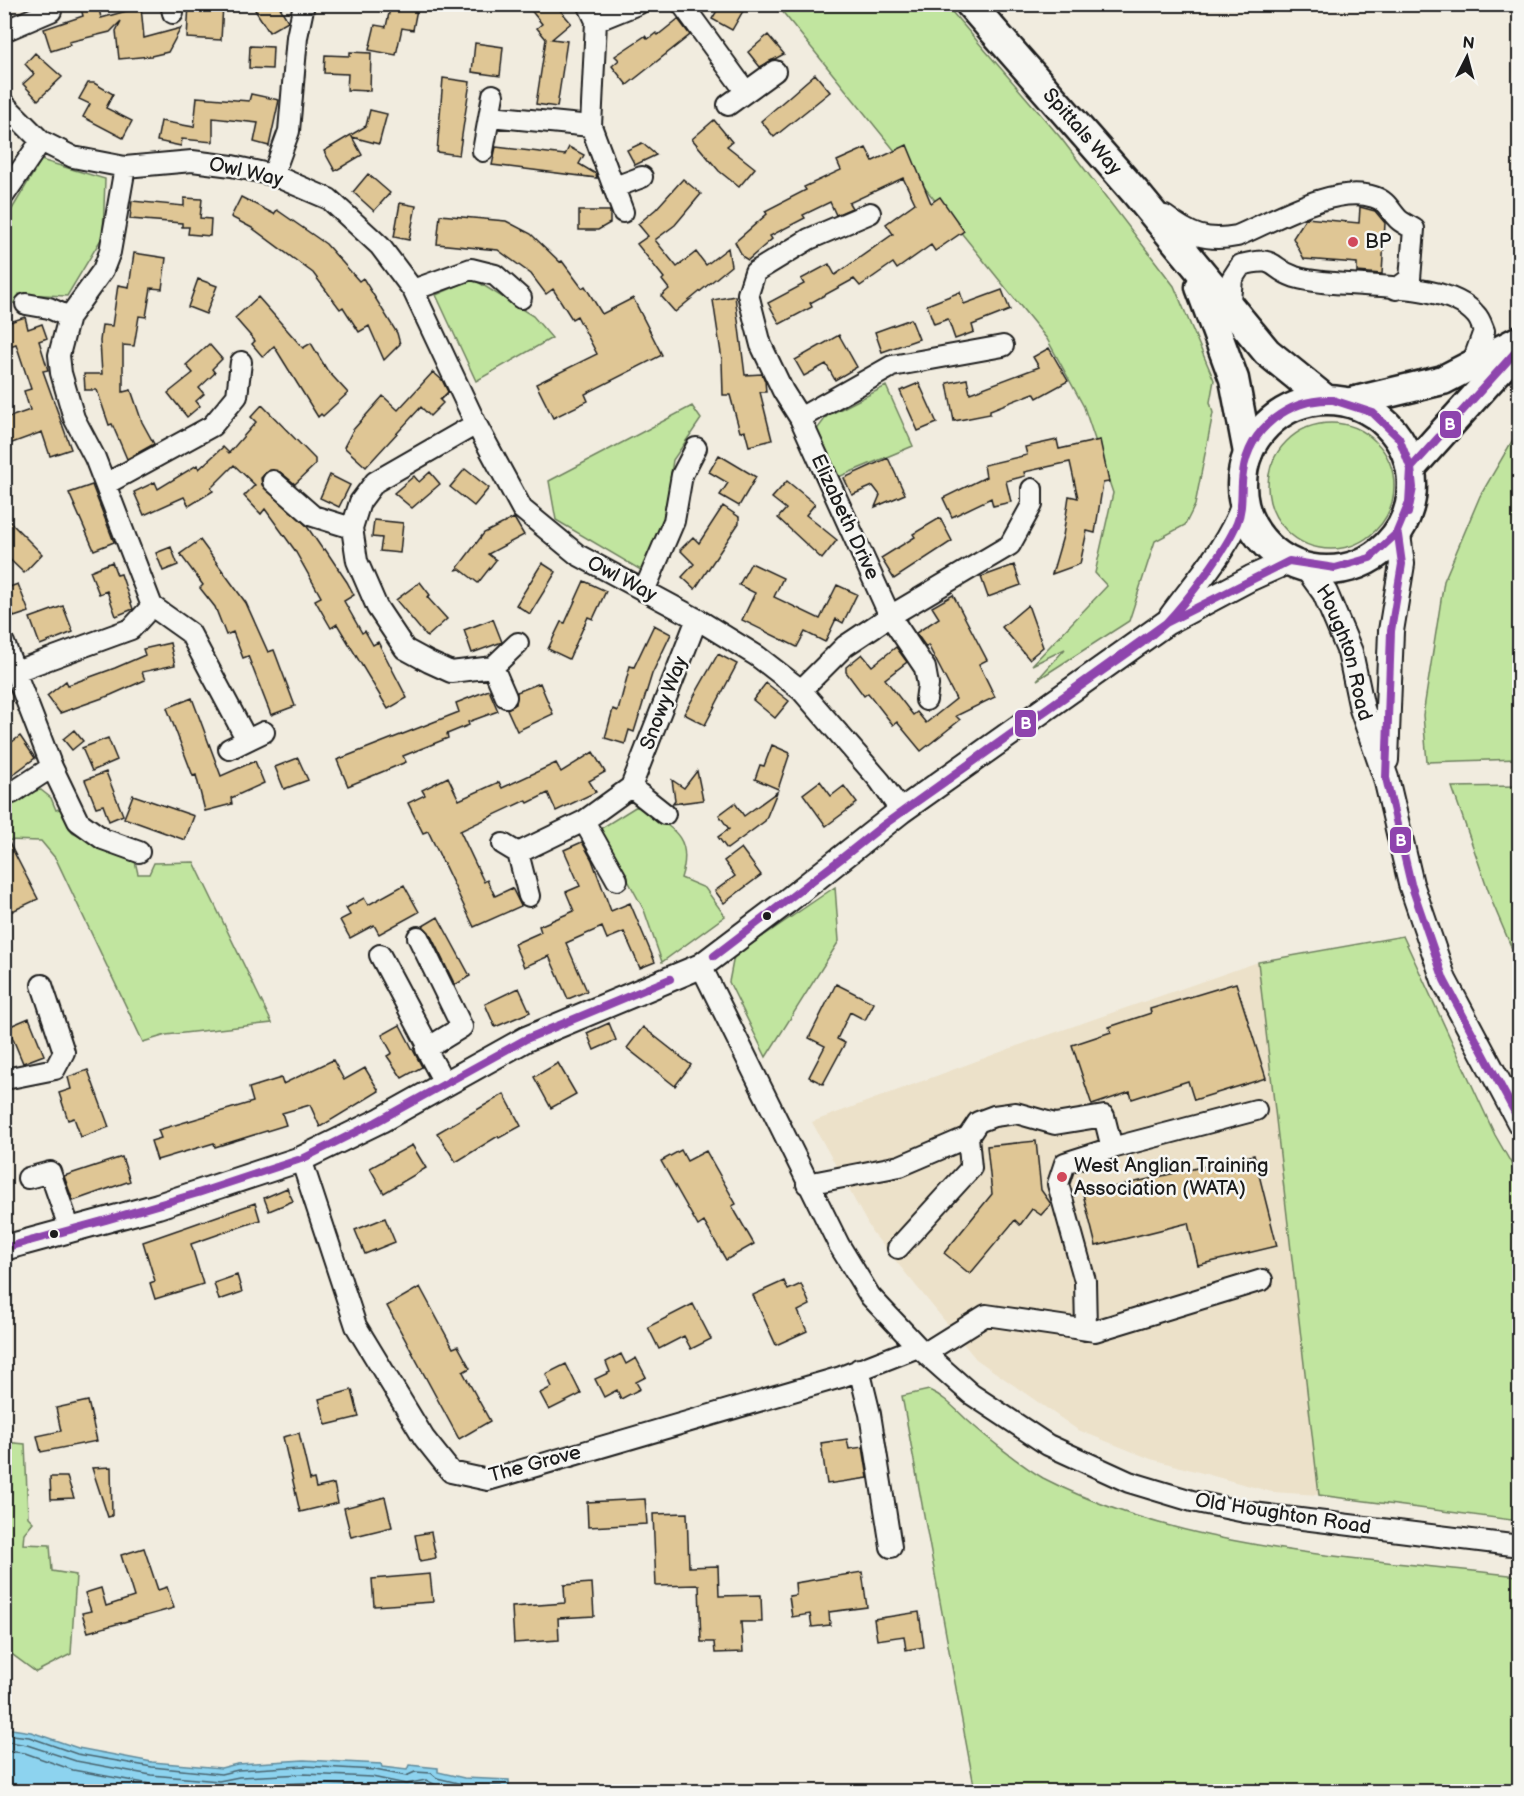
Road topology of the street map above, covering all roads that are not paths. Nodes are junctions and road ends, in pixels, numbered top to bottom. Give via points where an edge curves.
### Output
1 (304, 4) edge
2 (638, 4) edge
3 (682, 4) edge
4 (970, 4) edge
5 (51, 11) dead end
6 (592, 13) edge
7 (4, 31) edge
8 (775, 71) dead end
9 (746, 92) junction
10 (493, 95) dead end
11 (4, 104) edge
12 (728, 105) dead end
13 (490, 116) junction
14 (591, 126) junction
15 (40, 141) junction
16 (483, 151) dead end
17 (125, 167) junction
18 (273, 175) junction
19 (642, 177) dead end
20 (615, 187) junction
21 (1135, 192) junction
22 (4, 195) edge
23 (623, 212) dead end
24 (870, 213) dead end
25 (1190, 260) junction
26 (1396, 288) junction
27 (413, 290) junction
28 (521, 298) dead end
29 (26, 304) dead end
30 (1229, 310) junction
31 (69, 317) junction
32 (1520, 340) edge
33 (991, 344) dead end
34 (1520, 346) edge
35 (241, 362) dead end
36 (1471, 367) junction
37 (1338, 401) junction
38 (800, 418) junction
39 (476, 424) junction
40 (696, 448) dead end
41 (1248, 453) junction
42 (1411, 468) junction
43 (273, 481) dead end
44 (106, 484) junction
45 (1037, 500) dead end
46 (1244, 504) junction
47 (352, 528) junction
48 (1398, 535) junction
49 (1298, 565) junction
50 (644, 591) junction
51 (152, 606) junction
52 (890, 616) junction
53 (697, 620) junction
54 (1166, 623) junction
55 (4, 643) edge
56 (518, 643) dead end
57 (11, 666) edge
58 (492, 667) junction
59 (801, 690) junction
60 (506, 697) dead end
61 (926, 700) dead end
62 (229, 749) dead end
63 (52, 767) junction
64 (1386, 778) junction
65 (631, 788) junction
66 (12, 793) dead end
67 (901, 811) junction
68 (665, 813) dead end
69 (584, 821) junction
70 (139, 852) dead end
71 (617, 880) dead end
72 (528, 896) dead end
73 (418, 937) dead end
74 (380, 955) dead end
75 (700, 966) junction
76 (42, 984) dead end
77 (429, 1047) junction
78 (4, 1077) edge
79 (445, 1084) junction
80 (1256, 1110) dead end
81 (1520, 1123) edge
82 (968, 1137) junction
83 (1112, 1148) junction
84 (301, 1159) junction
85 (28, 1178) dead end
86 (807, 1184) junction
87 (70, 1230) junction
88 (4, 1248) edge
89 (898, 1248) dead end
90 (1262, 1280) dead end
91 (1086, 1330) junction
92 (922, 1350) junction
93 (859, 1370) junction
94 (1520, 1546) edge
95 (891, 1547) dead end

1 - 18 street via 297,37 289,130
2 - 6 street
3 - 9 street
4 - 21 highway, Spittals Way
5 - 7 street
6 - 14 street
8 - 9 street
9 - 12 street
10 - 13 street
11 - 15 street, Owl Way
13 - 14 street
13 - 16 street
14 - 20 street
15 - 17 street, Owl Way via 73,157
15 - 22 street
17 - 18 street, Owl Way via 192,161
17 - 31 street via 110,252 103,270
18 - 27 street, Owl Way via 329,198 380,246
19 - 20 street
20 - 23 street
21 - 25 highway, Spittals Way
21 - 26 street via 1188,233 1209,238 1237,236 1332,196 1351,193 1374,197 1414,229 1410,279
24 - 38 street, Elizabeth Drive via 809,239 755,272 748,294 761,345
25 - 30 highway, Spittals Way
25 - 41 highway, Spittals Way via 1234,379
26 - 30 street via 1294,277 1261,260 1241,265 1232,279
26 - 36 street via 1447,297 1476,315 1484,331
27 - 28 street via 471,269 495,275
27 - 39 street, Owl Way
29 - 31 street
30 - 37 highway, Spittals Way via 1267,352
31 - 44 street via 59,355 61,373 74,418
32 - 36 highway
33 - 38 street via 892,366
34 - 42 highway
35 - 44 street via 237,396 212,426
36 - 37 highway via 1443,380
37 - 41 highway via 1299,404 1284,411 1258,435
37 - 42 highway via 1384,420 1397,436
38 - 52 street, Elizabeth Drive
39 - 47 street via 375,482 360,502
39 - 50 street, Owl Way via 522,509 578,555
40 - 50 street via 682,475 674,521
41 - 46 highway via 1242,473
42 - 48 highway via 1409,509
43 - 47 street via 313,516
44 - 51 street
45 - 52 street via 1010,545
46 - 49 highway via 1261,539
46 - 54 main road via 1221,551
47 - 58 street via 357,561 377,607 405,649 451,672
48 - 49 highway via 1380,552 1355,566 1334,570
48 - 64 main road, Houghton Road via 1402,564 1391,632
49 - 54 main road via 1251,578
49 - 64 main road, Houghton Road via 1325,593 1341,626 1362,709
50 - 53 street, Owl Way
51 - 57 street via 131,628
51 - 62 street via 190,633 256,736
52 - 59 street via 845,646
52 - 61 street, Elizabeth Drive via 925,668
53 - 59 street, Owl Way via 757,656
53 - 65 street, Snowy Way
54 - 67 main road
55 - 57 street
56 - 58 street
57 - 63 street
58 - 60 street
59 - 67 street, Owl Way
63 - 66 street
63 - 70 street via 78,821 103,838
64 - 81 main road, Houghton Road via 1411,884 1444,980
65 - 68 street
65 - 69 street
67 - 75 main road
69 - 71 street
69 - 72 street via 511,848
73 - 77 street via 462,1027
74 - 77 street
75 - 79 main road via 526,1039
75 - 86 street, Old Houghton Road
76 - 78 street via 64,1052 55,1069
77 - 79 street via 426,1049
79 - 84 main road
80 - 83 street
82 - 83 street via 978,1122 994,1116 1016,1113 1055,1124 1104,1116
82 - 86 street via 900,1166
82 - 89 street via 970,1168
83 - 91 street via 1065,1163 1058,1184 1085,1281
84 - 87 main road
84 - 93 street, The Grove via 356,1326 424,1438 451,1472 488,1480
85 - 87 street via 50,1172
86 - 92 street, Old Houghton Road via 870,1296
87 - 88 main road
90 - 91 street, The Grove via 1095,1331
91 - 92 street, The Grove via 986,1315
92 - 93 street, The Grove
92 - 94 street, Old Houghton Road via 970,1394 1048,1445 1129,1482 1245,1512
93 - 95 street

